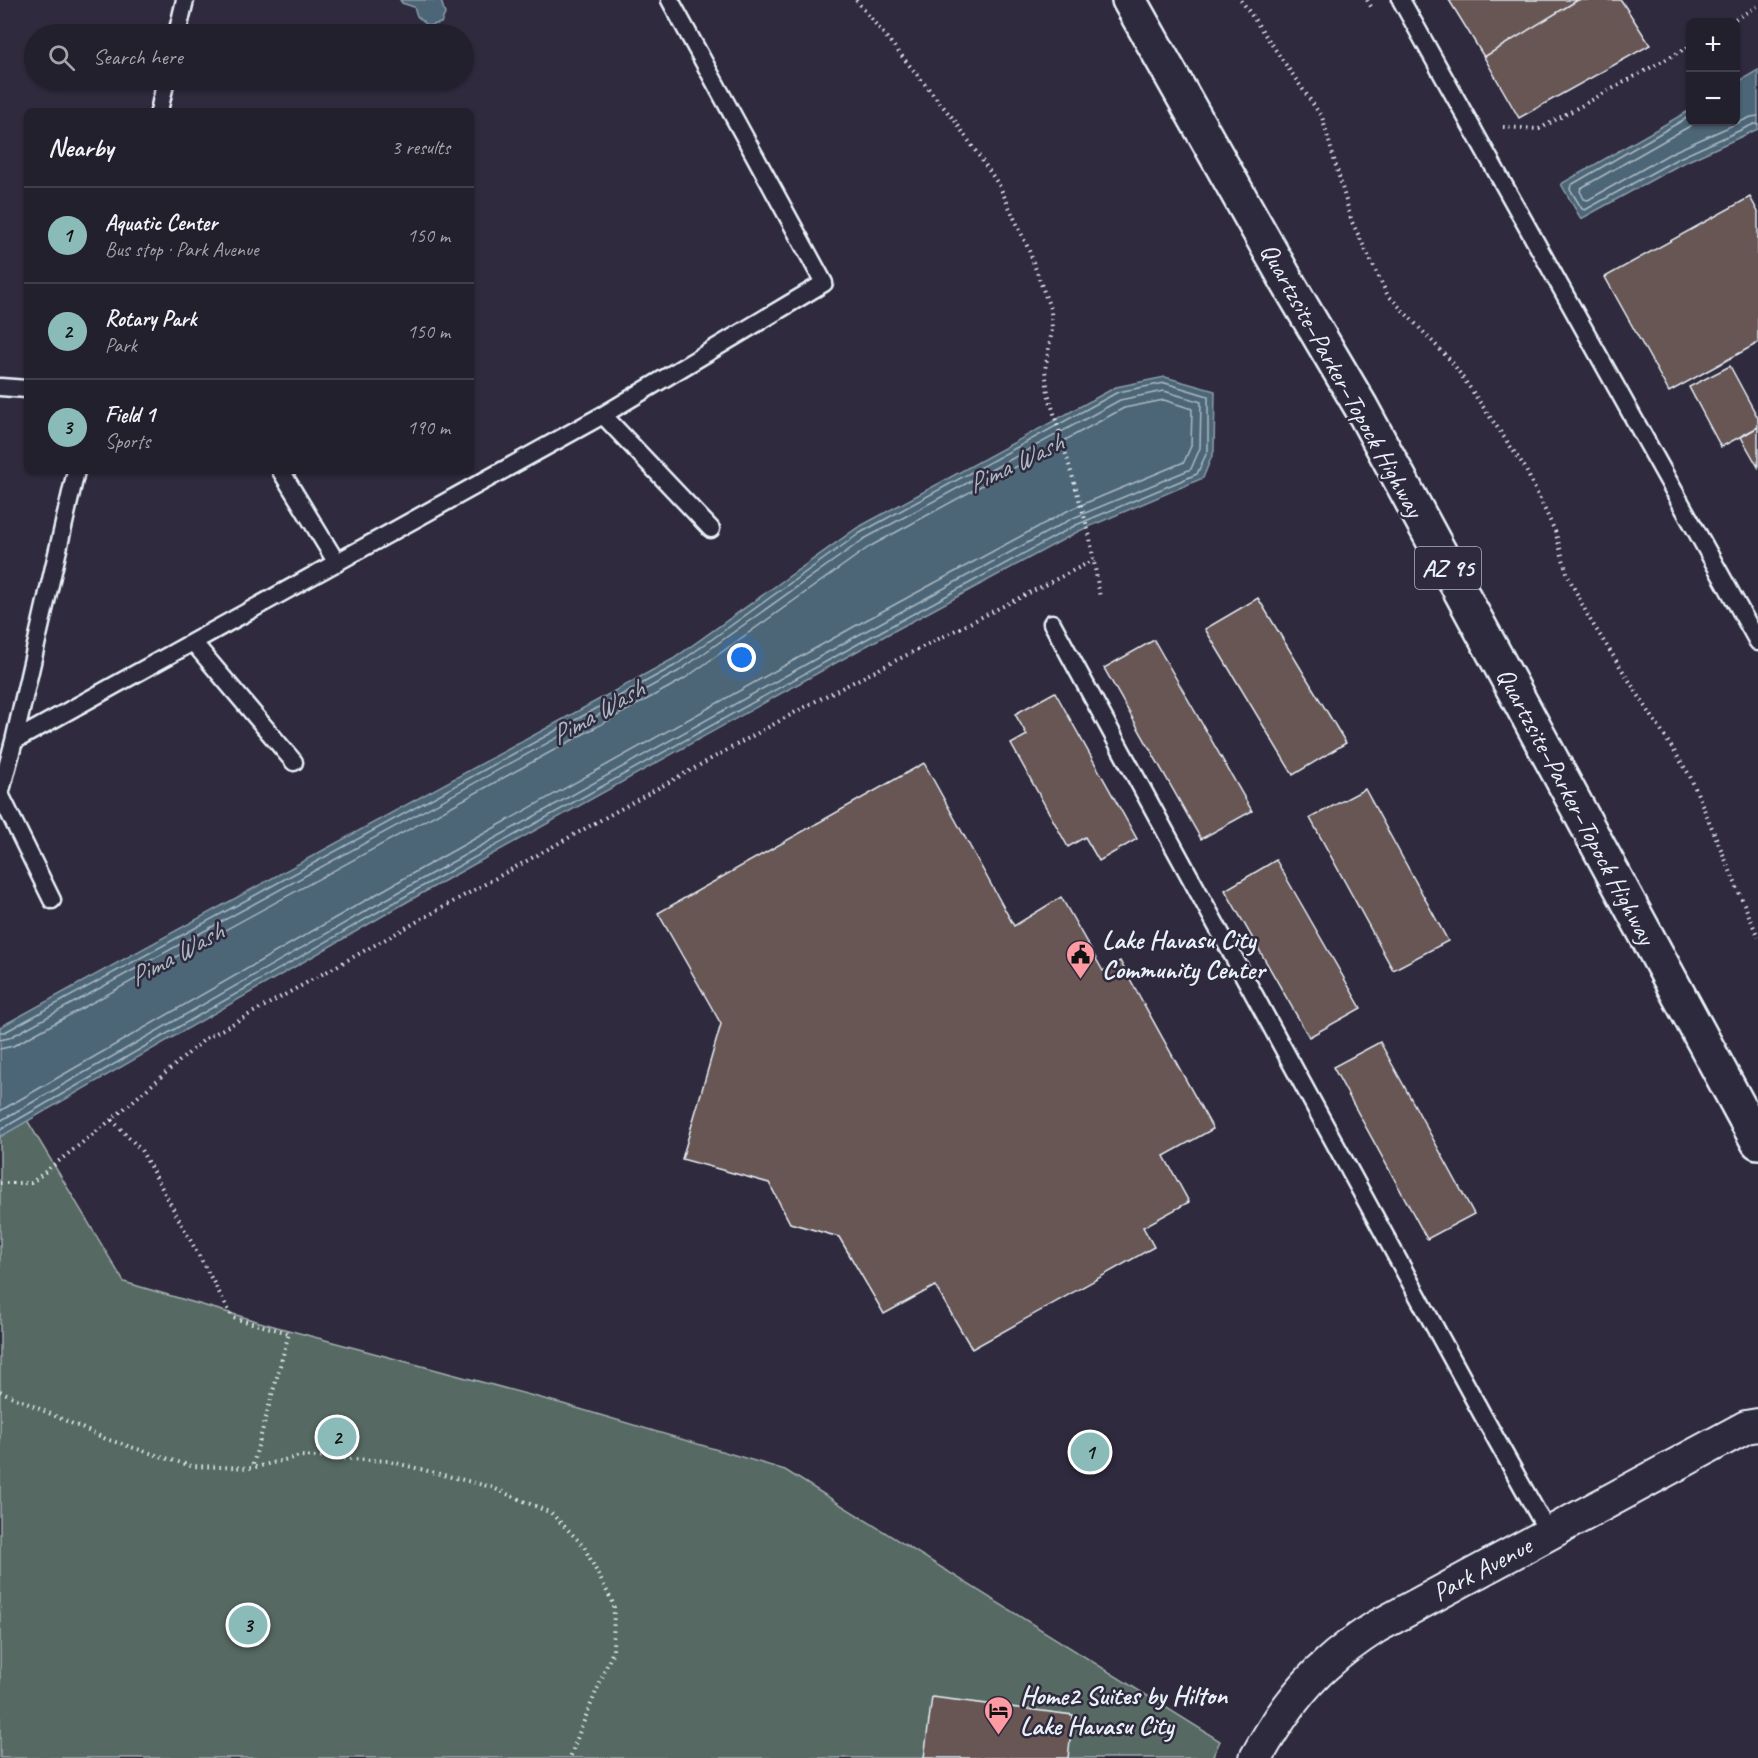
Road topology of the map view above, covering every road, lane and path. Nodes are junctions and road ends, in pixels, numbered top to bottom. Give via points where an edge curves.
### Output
1 (185, 0) edge
2 (670, 0) edge
3 (856, 0) edge
4 (1129, 0) edge
5 (1241, 0) edge
6 (1401, 0) edge
7 (1758, 6) edge
8 (1737, 18) edge
9 (179, 24) edge
10 (1686, 48) edge
11 (164, 90) edge
12 (160, 108) edge
13 (1502, 127) dead end
14 (0, 387) edge
15 (24, 389) edge
16 (603, 415) junction
17 (75, 474) edge
18 (283, 474) edge
19 (711, 529) dead end
20 (1094, 560) junction
21 (337, 563) junction
22 (1100, 597) dead end
23 (1052, 623) dead end
24 (193, 642) junction
25 (1758, 642) edge
26 (14, 741) junction
27 (294, 762) dead end
28 (52, 900) dead end
29 (1758, 937) edge
30 (111, 1120) junction
31 (1758, 1142) edge
32 (0, 1184) edge
33 (0, 1391) edge
34 (1754, 1422) edge
35 (252, 1468) junction
36 (1549, 1534) junction
37 (570, 1758) edge
38 (1256, 1758) edge

1 - 9 lane
2 - 16 lane via 824,283
3 - 20 path via 955,121 999,185 1028,248 1051,311 1045,370 1048,393
4 - 31 highway, Quartzsite–Parker–Topock Highway / AZ 95 via 1361,407
5 - 29 path via 1322,117 1352,222 1387,294 1452,362 1524,466 1589,618 1690,777
6 - 25 lane
7 - 8 path
10 - 13 path via 1539,129
11 - 12 lane
14 - 15 lane
16 - 19 lane
16 - 21 lane
17 - 26 lane
18 - 21 lane
20 - 22 path
20 - 30 path via 812,703 205,1039
21 - 24 lane
23 - 36 lane
24 - 26 lane
24 - 27 lane
26 - 28 lane via 0,794
30 - 32 path via 31,1184
30 - 35 path via 141,1150 232,1318 289,1333
33 - 35 path via 106,1439 191,1466
34 - 36 street, Park Avenue
35 - 37 path via 300,1456 388,1461 491,1487 551,1513 583,1545 614,1605 613,1651
36 - 38 street, Park Avenue via 1354,1641 1308,1682

